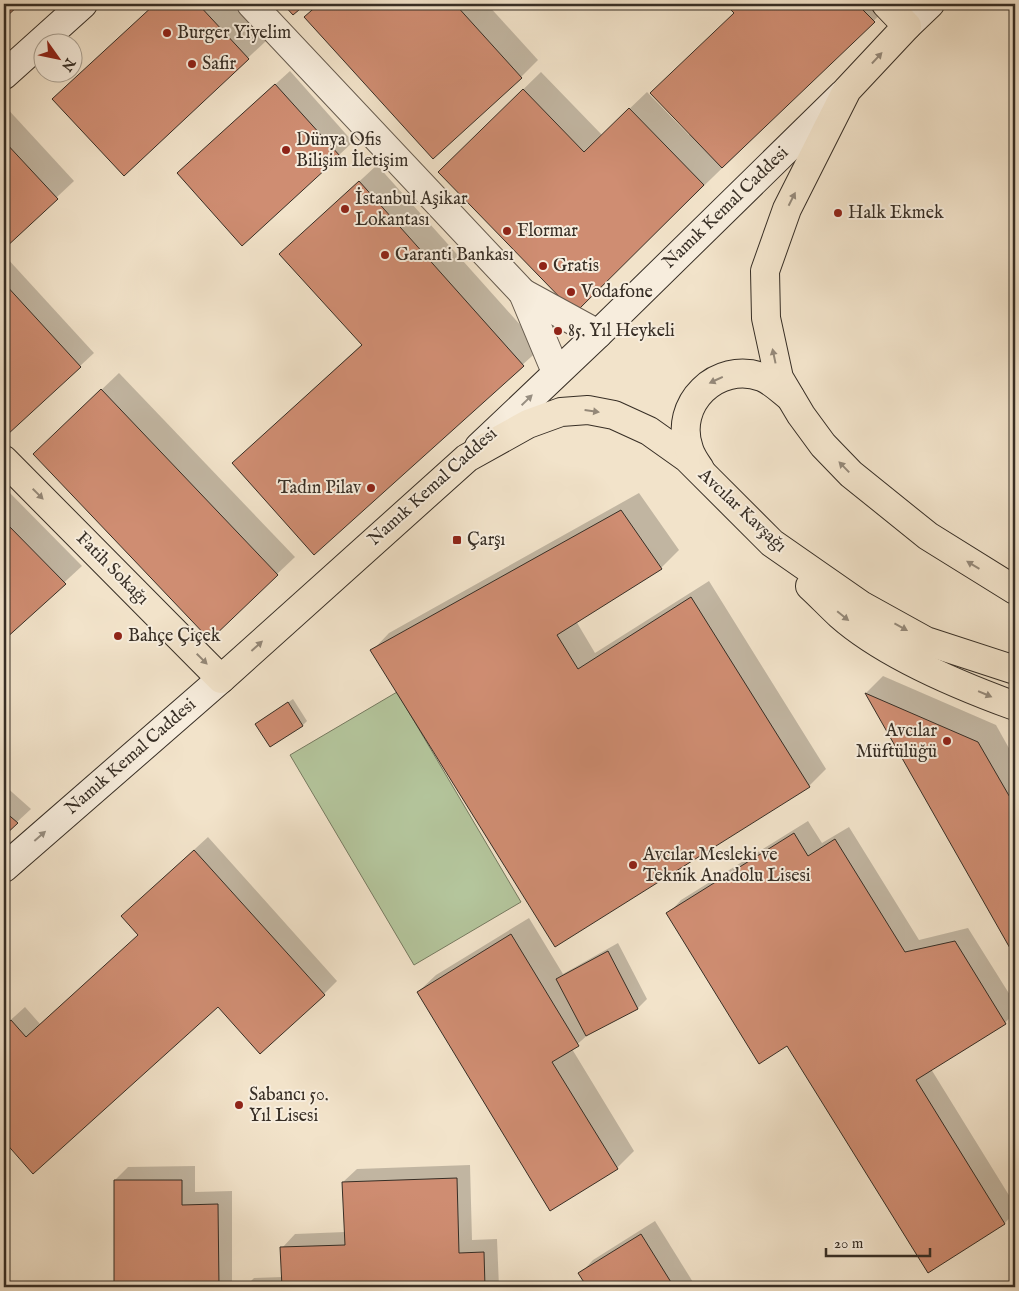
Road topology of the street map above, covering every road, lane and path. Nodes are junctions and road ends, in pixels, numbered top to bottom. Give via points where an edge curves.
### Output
1 (83, 4) edge
2 (251, 4) edge
3 (886, 4) edge
4 (930, 4) edge
5 (907, 26) junction
6 (4, 75) edge
7 (847, 90) junction
8 (523, 294) junction
9 (598, 334) junction
10 (556, 372) junction
11 (796, 407) junction
12 (467, 458) junction
13 (4, 460) edge
14 (702, 473) junction
15 (772, 544) junction
16 (1015, 590) edge
17 (1015, 670) edge
18 (221, 679) junction
19 (1015, 706) edge
20 (4, 868) edge

1 - 6 street
2 - 8 street
3 - 5 main road
4 - 5 street, Namık Kemal Caddesi
7 -> 5 main road, Namık Kemal Caddesi
7 - 9 street, Namık Kemal Caddesi
11 -> 7 main road, Namık Kemal Caddesi via 779,378 766,318 765,271 787,209
8 - 9 street
8 - 10 street
9 - 10 street, Namık Kemal Caddesi
12 -> 10 street, Namık Kemal Caddesi
11 -> 14 main road via 763,377 746,374 719,377 704,386 691,404 686,423 688,448
16 -> 11 main road via 928,536 851,474 823,445
12 -> 14 main road, Avcılar Kavşağı via 528,424 561,412 588,410 614,415 649,431
18 -> 12 main road, Namık Kemal Caddesi
13 -> 18 main road, Fatih Sokağı
14 - 15 main road, Avcılar Kavşağı
15 -> 17 main road, Avcılar Kavşağı via 861,605 926,641
15 -> 19 main road via 841,616 884,646 934,672
20 -> 18 street, Namık Kemal Caddesi

